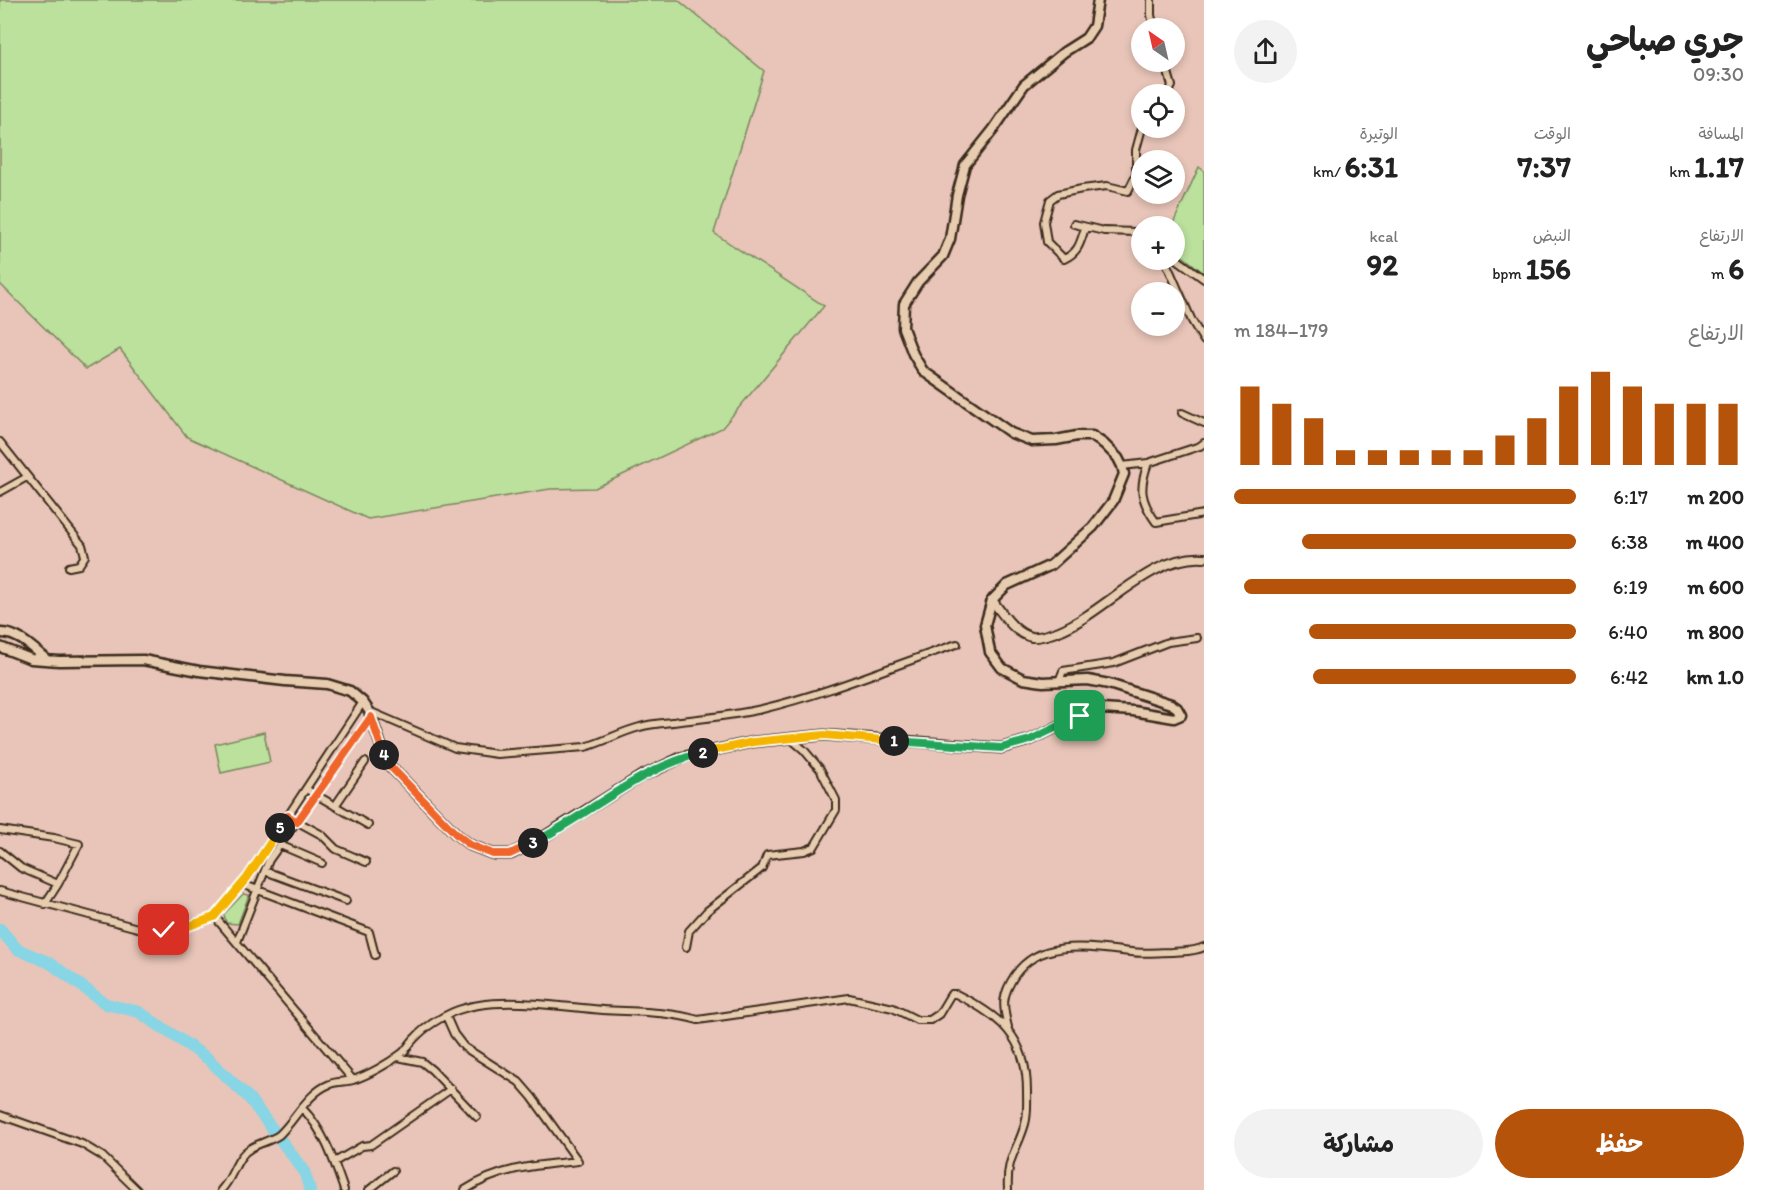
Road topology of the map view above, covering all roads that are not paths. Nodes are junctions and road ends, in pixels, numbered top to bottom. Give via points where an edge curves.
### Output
1 (1098, 0) edge
2 (1151, 0) edge
3 (1152, 18) edge
4 (1139, 138) edge
5 (1074, 224) dead end
6 (1085, 228) junction
7 (1131, 232) edge
8 (1185, 265) edge
9 (1169, 270) edge
10 (1204, 279) edge
11 (1204, 341) edge
12 (1182, 413) dead end
13 (1204, 423) edge
14 (0, 442) edge
15 (1204, 443) edge
16 (1148, 464) junction
17 (1122, 466) junction
18 (27, 477) junction
19 (0, 492) edge
20 (1204, 514) edge
21 (1204, 558) edge
22 (69, 567) dead end
23 (992, 600) junction
24 (0, 633) edge
25 (1197, 638) dead end
26 (957, 644) dead end
27 (0, 647) edge
28 (46, 659) junction
29 (1059, 681) junction
30 (363, 702) junction
31 (370, 714) junction
32 (791, 739) junction
33 (365, 762) dead end
34 (306, 789) junction
35 (316, 794) junction
36 (335, 806) junction
37 (288, 816) junction
38 (297, 822) junction
39 (368, 825) dead end
40 (0, 830) edge
41 (280, 845) junction
42 (0, 851) edge
43 (366, 862) dead end
44 (322, 863) dead end
45 (266, 871) junction
46 (58, 884) junction
47 (242, 884) junction
48 (0, 891) edge
49 (258, 892) junction
50 (346, 902) dead end
51 (45, 904) junction
52 (214, 917) junction
53 (237, 942) junction
54 (1204, 947) edge
55 (686, 948) dead end
56 (375, 955) dead end
57 (447, 1016) junction
58 (1009, 1030) junction
59 (397, 1056) junction
60 (353, 1080) junction
61 (451, 1089) junction
62 (302, 1107) junction
63 (0, 1114) edge
64 (477, 1117) dead end
65 (334, 1161) junction
66 (393, 1170) dead end
67 (224, 1189) edge
68 (137, 1190) edge
69 (344, 1190) edge
70 (369, 1190) edge
71 (465, 1190) edge
72 (1008, 1190) edge

1 - 17 main road via 1094,26 1086,38 1024,85 965,165 944,256 918,282 904,304 903,328 924,371 1011,433 1032,441 1092,436
2 - 3 street
4 - 6 street via 1136,175 1128,190 1107,186 1082,189 1058,194 1050,200 1044,222 1047,242 1064,259 1074,255
5 - 6 street
6 - 7 street
8 - 10 street
9 - 11 street
12 - 13 street
14 - 18 street
15 - 16 street
16 - 17 street
16 - 20 street via 1141,484 1145,507 1156,522
17 - 23 main road via 1124,474 1113,501 1092,527 1051,566 1007,585
18 - 19 street
18 - 22 street via 82,545 85,556 79,566
21 - 23 street via 1168,564 1151,572 1076,624 1050,634 1033,637 1021,632
23 - 29 main road via 985,625 990,652 1002,668 1023,679
24 - 28 main road via 26,642
25 - 29 street via 1168,642 1114,663 1063,671
26 - 31 street via 805,697 720,716 643,726 585,747 497,754 455,748
27 - 28 main road via 25,658
28 - 30 main road via 143,660 199,671 327,684 350,691
29 - 32 main road via 1109,684 1171,704 1181,715 1174,718 1102,709 1001,748 824,735
30 - 31 main road
30 - 34 street
31 - 32 main road via 387,763 456,834 470,845 493,854 510,854 542,838 640,777 683,758 753,742
31 - 35 street
32 - 55 street via 820,769 836,800 836,810 814,847 767,855 762,868 707,911 689,932
33 - 36 street
34 - 35 street
34 - 37 street
35 - 36 street
35 - 38 street
36 - 39 street
37 - 38 street
37 - 47 street
38 - 41 street
38 - 43 street via 322,835 336,849
40 - 46 street via 80,844
41 - 44 street
41 - 45 street
42 - 46 street via 21,868
45 - 49 street
45 - 50 street
46 - 51 street
47 - 49 street
47 - 52 street
48 - 51 street
49 - 53 street
49 - 56 street via 369,932
51 - 52 street via 145,930 186,927
52 - 53 street
53 - 60 street
54 - 58 street via 1147,953 1060,948 1033,957 1021,967 1005,992 1003,1008
57 - 58 street via 478,1006 536,1003 680,1015 698,1020 849,998 893,1008 916,1020 930,1020 939,1014 951,994 956,994 983,1007
57 - 59 street via 416,1036
57 - 71 street via 464,1047 519,1082 578,1161 519,1167
58 - 72 street via 1022,1057 1027,1087 1026,1121 1008,1166
59 - 60 street
59 - 61 street via 422,1062
60 - 62 street via 330,1084
61 - 64 street
61 - 65 street via 371,1145
62 - 65 street via 324,1137
62 - 67 street via 279,1135 241,1156
63 - 68 street via 82,1143 102,1156
65 - 69 street
66 - 70 street

